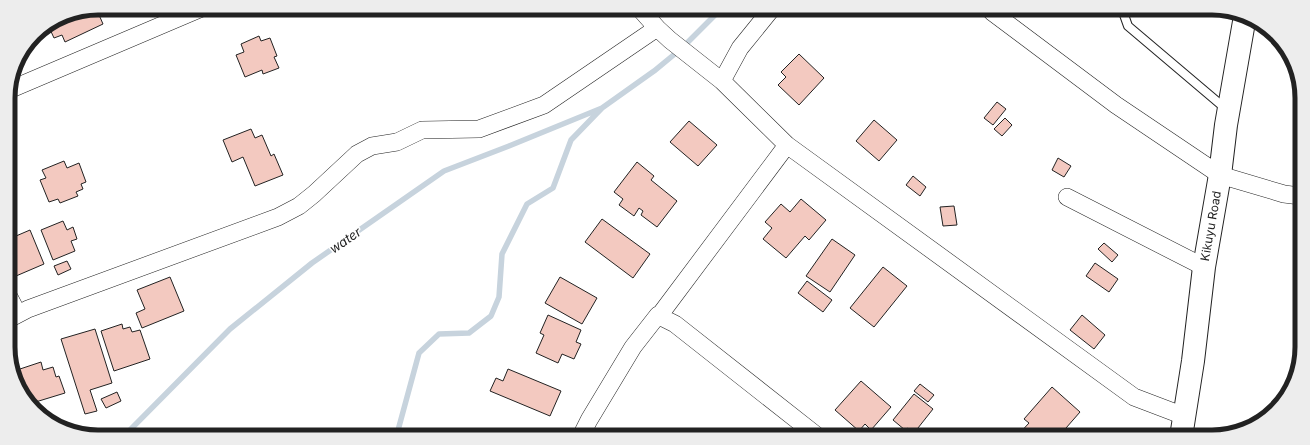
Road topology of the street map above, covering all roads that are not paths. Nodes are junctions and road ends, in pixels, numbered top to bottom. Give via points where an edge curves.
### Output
1 (186, 15) edge
2 (645, 15) edge
3 (767, 15) edge
4 (996, 15) edge
5 (1123, 15) edge
6 (1244, 21) edge
7 (657, 28) junction
8 (722, 81) junction
9 (16, 87) edge
10 (1228, 111) junction
11 (787, 145) junction
12 (1220, 175) junction
13 (1295, 195) edge
14 (1067, 197) dead end
15 (1204, 267) junction
16 (659, 316) junction
17 (15, 317) edge
18 (1184, 416) junction
19 (584, 430) edge
20 (810, 430) edge
21 (1182, 430) edge

1 - 9 street
2 - 7 street
3 - 8 street via 740,48
4 - 12 street via 1116,105
5 - 10 lane via 1128,26
6 - 10 main road, Kikuyu Road
7 - 8 street
7 - 17 street via 544,105 479,129 422,130 397,142 372,146 357,154 299,206 278,217 48,301
8 - 11 street
10 - 12 main road, Kikuyu Road
11 - 16 street
11 - 18 street via 1134,397
12 - 13 street
12 - 15 main road, Kikuyu Road
14 - 15 street
15 - 18 main road, Kikuyu Road
16 - 19 street via 632,347
16 - 20 street via 675,324
18 - 21 main road, Kikuyu Road

